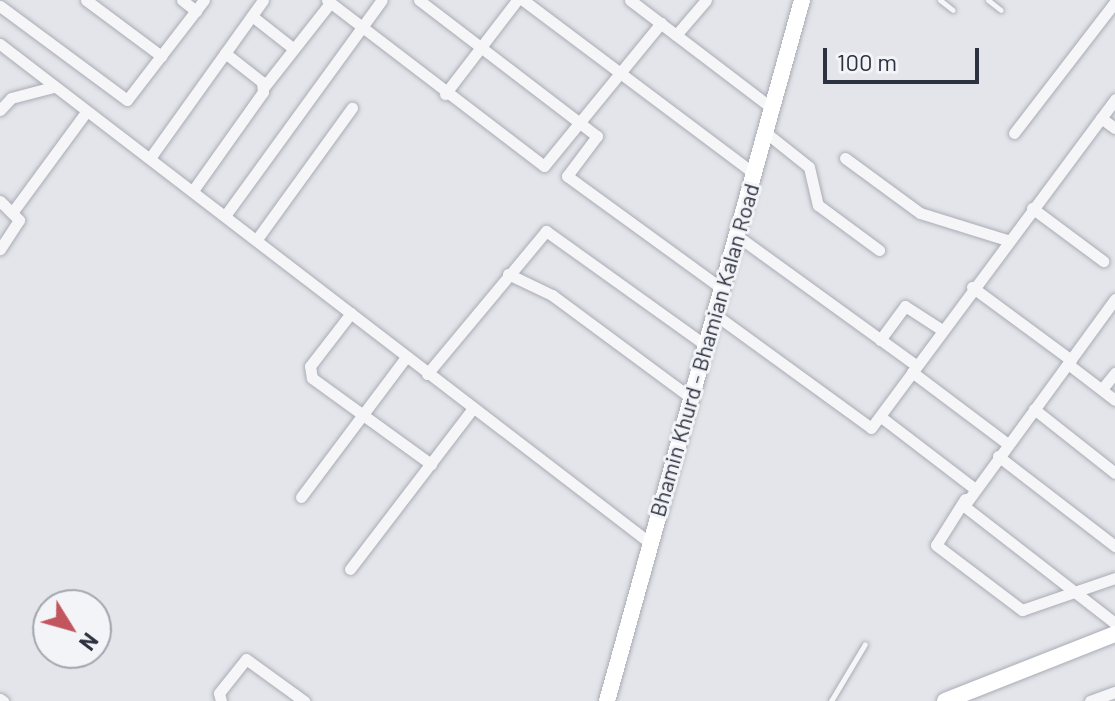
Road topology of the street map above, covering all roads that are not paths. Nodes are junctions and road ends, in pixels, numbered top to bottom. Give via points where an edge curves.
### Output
1 (86, 0) edge
2 (182, 0) edge
3 (204, 0) edge
4 (263, 0) edge
5 (382, 0) edge
6 (419, 0) edge
7 (517, 0) edge
8 (523, 0) edge
9 (706, 0) edge
10 (802, 0) edge
11 (940, 0) edge
12 (988, 0) edge
13 (329, 1) edge
14 (635, 1) edge
15 (1115, 2) edge
16 (0, 6) edge
17 (953, 10) dead end
18 (1001, 10) dead end
19 (196, 11) junction
20 (252, 16) junction
21 (661, 23) junction
22 (361, 28) junction
23 (676, 35) junction
24 (0, 44) edge
25 (480, 47) junction
26 (294, 49) junction
27 (225, 53) junction
28 (161, 56) junction
29 (621, 75) junction
30 (53, 87) junction
31 (264, 87) junction
32 (445, 94) junction
33 (1115, 99) edge
34 (352, 108) dead end
35 (772, 108) junction
36 (0, 110) edge
37 (86, 112) junction
38 (1101, 118) junction
39 (582, 126) junction
40 (1115, 128) edge
41 (765, 132) junction
42 (1014, 133) dead end
43 (150, 158) junction
44 (845, 158) dead end
45 (753, 173) junction
46 (194, 189) junction
47 (0, 201) edge
48 (1032, 208) junction
49 (14, 210) junction
50 (227, 213) junction
51 (736, 235) junction
52 (257, 239) junction
53 (1007, 240) junction
54 (0, 249) edge
55 (879, 250) dead end
56 (1103, 261) dead end
57 (508, 274) junction
58 (720, 287) junction
59 (972, 287) junction
60 (1115, 299) edge
61 (351, 313) junction
62 (713, 313) junction
63 (942, 330) junction
64 (880, 340) junction
65 (704, 344) junction
66 (406, 357) junction
67 (1069, 362) junction
68 (915, 369) junction
69 (1115, 373) edge
70 (427, 374) junction
71 (1102, 389) junction
72 (691, 398) junction
73 (1115, 400) edge
74 (473, 408) junction
75 (1034, 409) junction
76 (362, 415) junction
77 (881, 417) junction
78 (1008, 444) junction
79 (998, 456) junction
80 (431, 464) junction
81 (1115, 473) edge
82 (974, 488) junction
83 (301, 497) dead end
84 (965, 499) junction
85 (650, 543) junction
86 (1115, 546) edge
87 (350, 569) dead end
88 (1115, 578) edge
89 (1077, 593) junction
90 (1115, 623) edge
91 (1115, 634) edge
92 (865, 644) dead end
93 (1115, 692) edge
94 (221, 701) edge
95 (304, 701) edge
96 (607, 701) edge
97 (831, 701) edge
98 (945, 701) edge
99 (1090, 701) edge

1 - 28 street
2 - 19 street
3 - 19 street
4 - 20 street
5 - 22 street
6 - 25 street
7 - 25 street
8 - 29 street
9 - 23 street
10 - 35 street, Bhamin Khurd - Bhamian Kalan Road
11 - 17 lane
12 - 18 lane
13 - 22 street
13 - 26 street
14 - 21 street
15 - 42 street
16 - 28 street via 123,100
19 - 28 street
20 - 26 street
20 - 27 street
21 - 23 street
21 - 29 street
22 - 32 street
22 - 50 street
23 - 35 street
24 - 30 street
25 - 32 street
25 - 39 street
26 - 31 street
27 - 31 street
27 - 43 street
29 - 39 street
29 - 45 street
30 - 36 street via 11,98
30 - 37 street
31 - 46 street
32 - 39 street via 536,165 551,161
33 - 38 street
34 - 52 street
35 - 41 street, Bhamin Khurd - Bhamian Kalan Road
37 - 43 street
37 - 49 street
38 - 40 street
38 - 48 street
39 - 58 street via 597,136 567,176
41 - 45 street, Bhamin Khurd - Bhamian Kalan Road
41 - 55 street via 809,167 818,205
43 - 46 street
44 - 53 street via 920,213
45 - 51 street, Bhamin Khurd - Bhamian Kalan Road
46 - 50 street
47 - 49 street
48 - 53 street
48 - 56 street
49 - 54 street via 19,220
50 - 52 street
51 - 58 street, Bhamin Khurd - Bhamian Kalan Road
51 - 64 street
52 - 61 street
53 - 59 street
57 - 65 street via 546,231
57 - 70 street
57 - 72 street via 552,295
58 - 62 street, Bhamin Khurd - Bhamian Kalan Road
59 - 63 street
59 - 67 street
60 - 67 street
61 - 66 street
61 - 76 street via 310,372
62 - 65 street, Bhamin Khurd - Bhamian Kalan Road
62 - 77 street via 865,429
63 - 64 street via 905,306
63 - 68 street
64 - 68 street
65 - 72 street, Bhamin Khurd - Bhamian Kalan Road
66 - 70 street
66 - 76 street
67 - 71 street
67 - 75 street
68 - 77 street
68 - 78 street
69 - 71 street
70 - 74 street
71 - 73 street
72 - 85 street, Bhamin Khurd - Bhamian Kalan Road
74 - 80 street
74 - 85 street
75 - 78 street
75 - 81 street
76 - 80 street
76 - 83 street
77 - 82 street
78 - 79 street
79 - 82 street
79 - 86 street
80 - 87 street
82 - 84 street
84 - 89 street via 967,509
84 - 89 street via 935,541 941,550 1027,612
85 - 96 street, Bhamin Khurd - Bhamian Kalan Road
88 - 89 street
89 - 90 street
91 - 98 street
92 - 97 lane
93 - 99 street
94 - 95 street via 219,693 246,659

